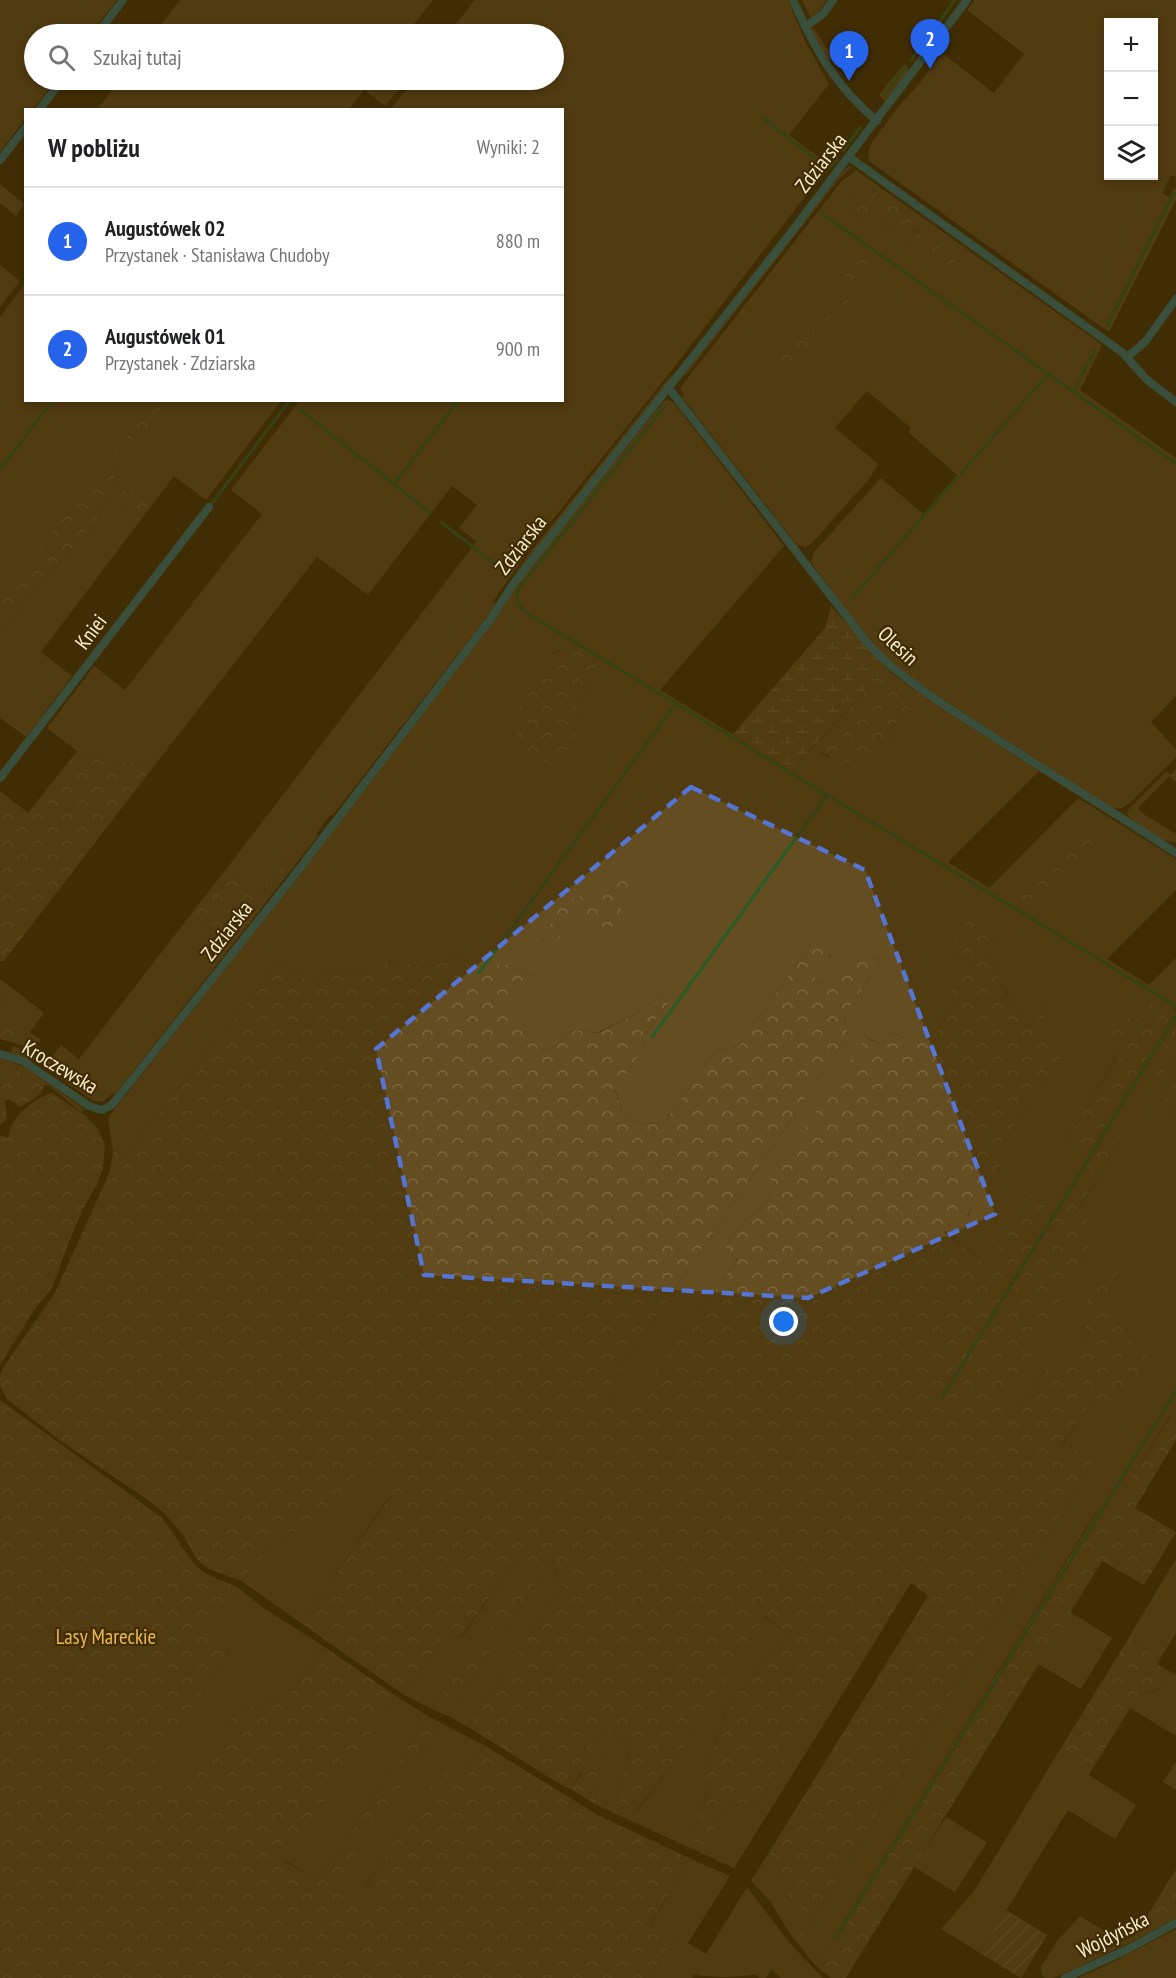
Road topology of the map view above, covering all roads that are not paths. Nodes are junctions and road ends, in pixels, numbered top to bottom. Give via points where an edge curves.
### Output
1 (123, 0) edge
2 (793, 0) edge
3 (833, 0) edge
4 (967, 0) edge
5 (105, 24) edge
6 (805, 27) junction
7 (54, 90) edge
8 (41, 108) edge
9 (877, 121) junction
10 (24, 130) edge
11 (849, 157) junction
12 (0, 160) edge
13 (1176, 298) edge
14 (1127, 357) junction
15 (668, 387) junction
16 (1176, 402) edge
17 (209, 507) dead end
18 (0, 778) edge
19 (1176, 853) edge
20 (0, 1054) edge
21 (102, 1110) joint
22 (1176, 1923) edge
23 (1065, 1978) edge

1 - 5 street
2 - 6 street
3 - 6 street via 823,14
4 - 9 street, Zdziarska
6 - 9 street via 831,73
7 - 8 street
9 - 11 street, Zdziarska
10 - 12 street
11 - 14 street
11 - 15 street, Zdziarska
13 - 14 street via 1145,342
14 - 16 street via 1146,379
15 - 19 street, Olesin via 868,645 890,667
15 - 21 street, Zdziarska via 514,582 492,617 285,886 112,1105
17 - 18 street, Kniei
20 - 21 street, Kroczewska via 23,1062 89,1106
22 - 23 street, Wojdyńska

